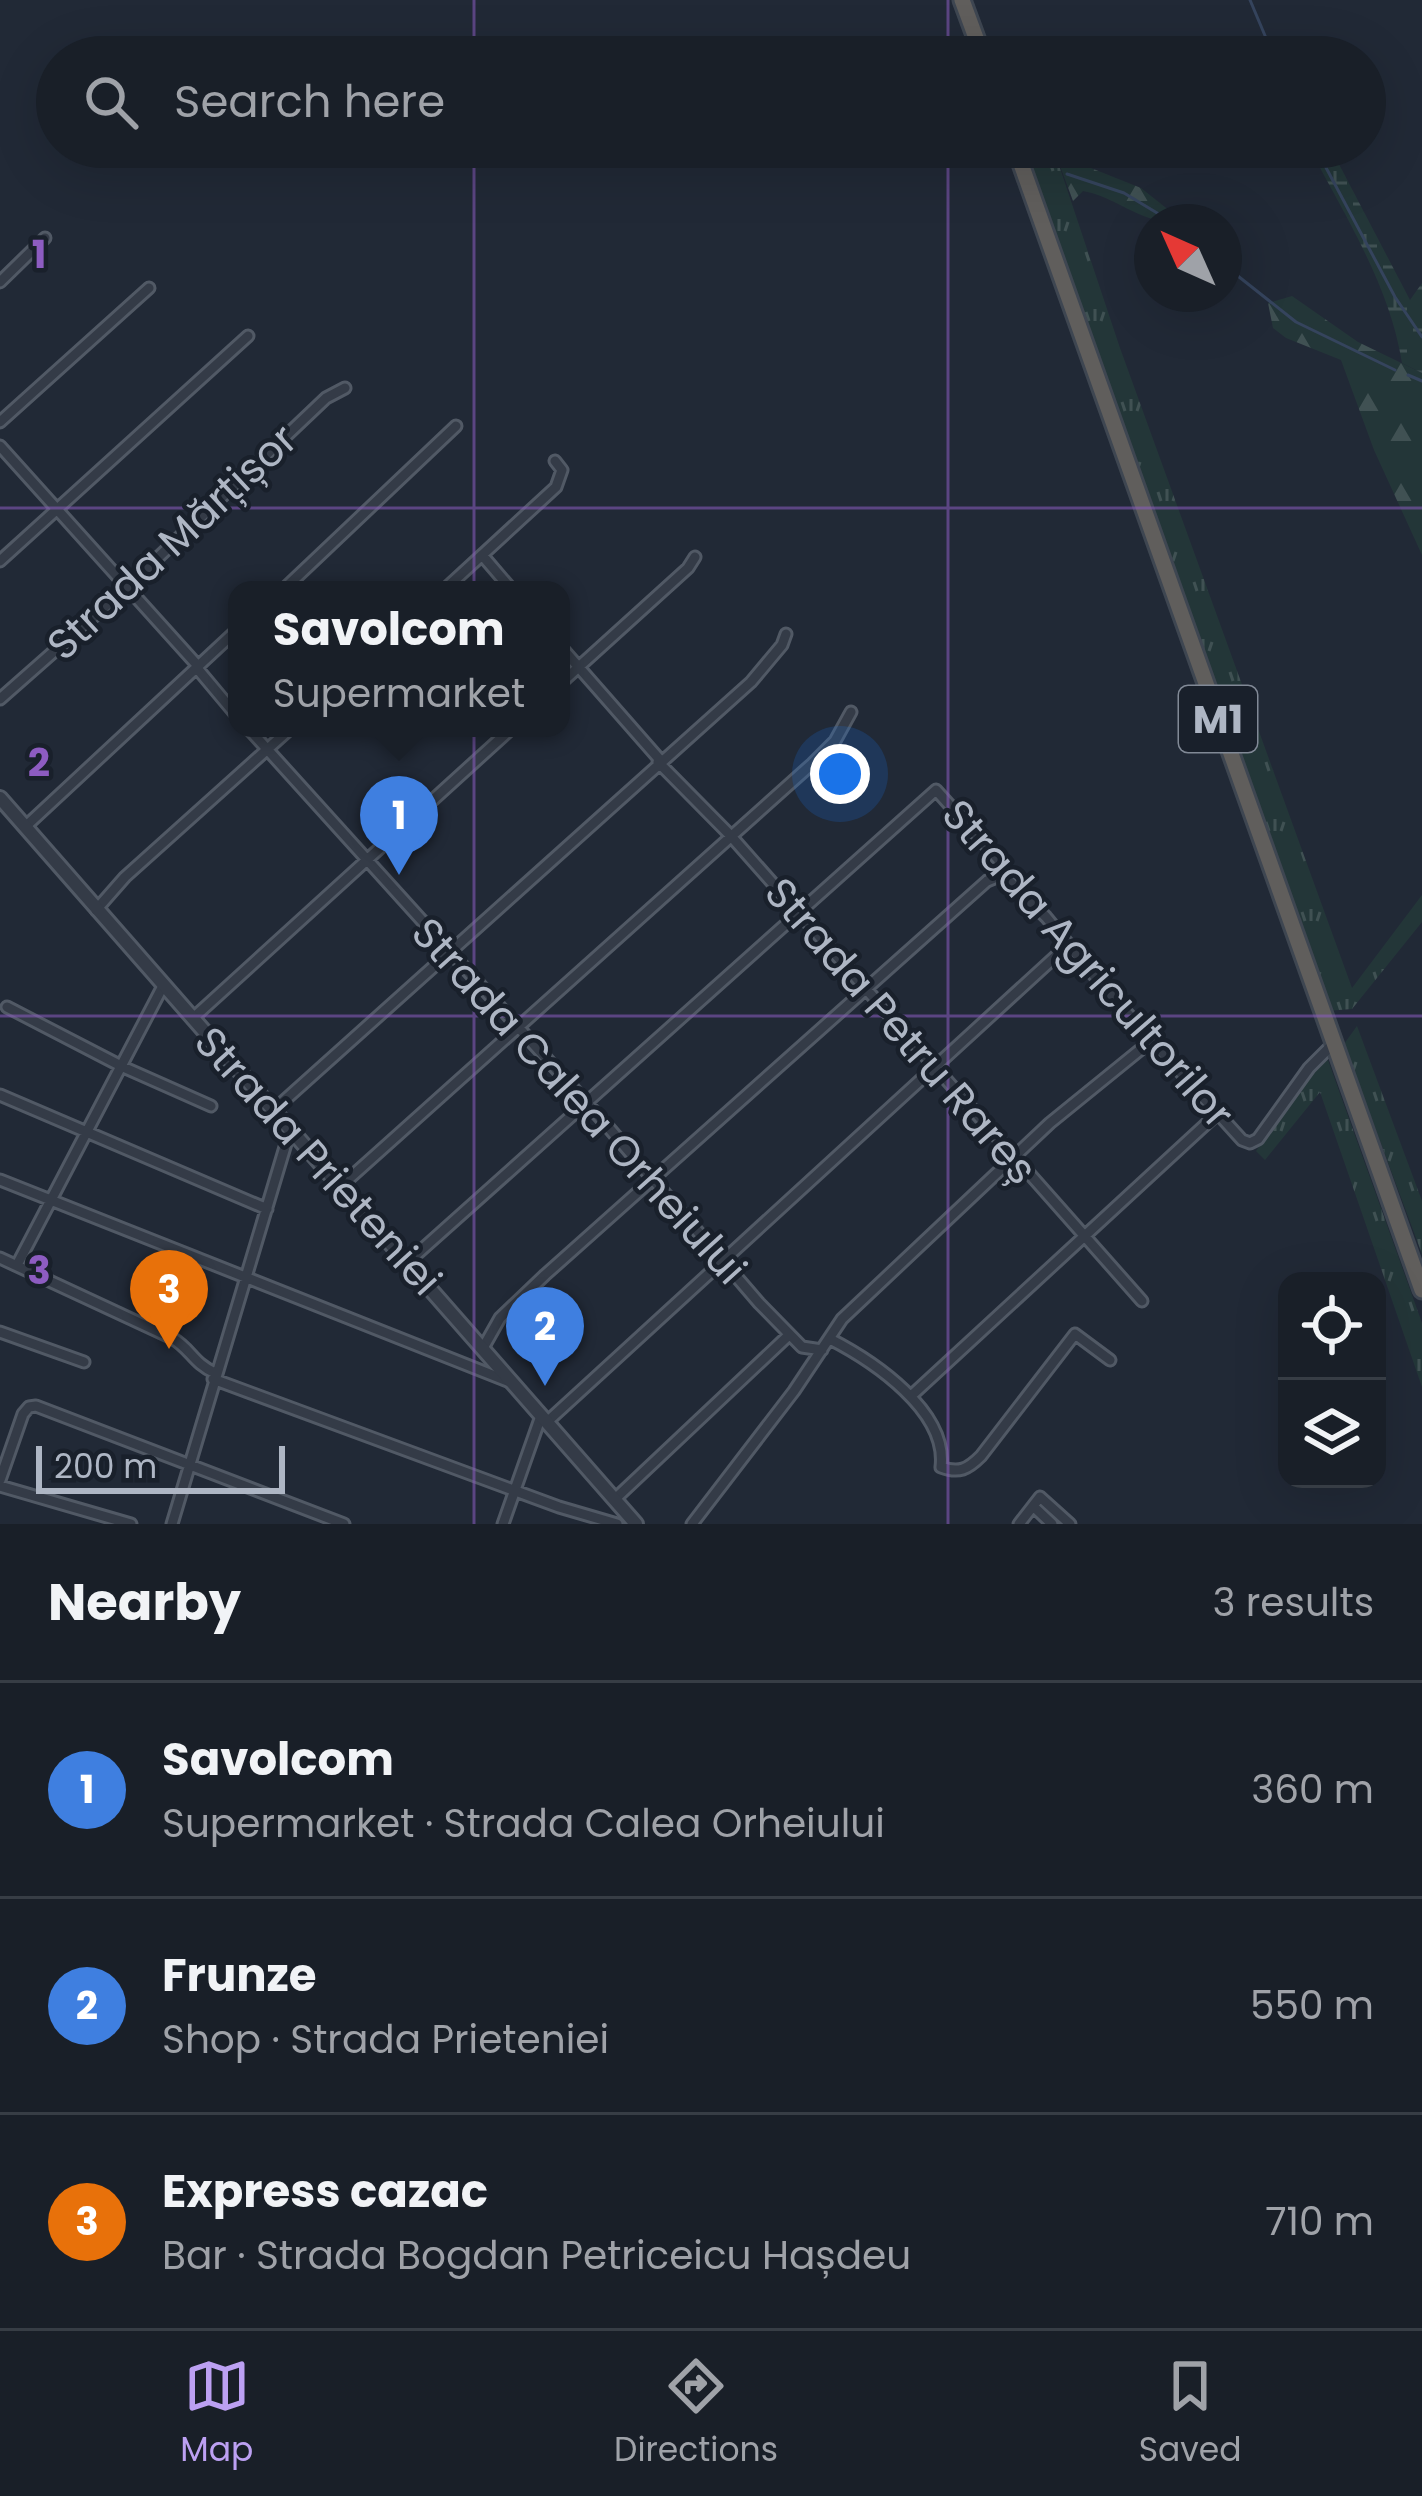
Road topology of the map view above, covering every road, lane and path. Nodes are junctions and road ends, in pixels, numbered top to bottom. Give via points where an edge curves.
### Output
1 (962, 0) edge
2 (975, 36) edge
3 (1022, 168) edge
4 (45, 238) dead end
5 (0, 282) edge
6 (149, 288) dead end
7 (248, 336) dead end
8 (345, 388) dead end
9 (0, 422) edge
10 (456, 426) dead end
11 (0, 446) edge
12 (555, 461) dead end
13 (56, 512) junction
14 (482, 555) junction
15 (695, 557) dead end
16 (0, 561) edge
17 (293, 581) edge
18 (454, 581) edge
19 (504, 581) edge
20 (126, 587) junction
21 (786, 634) dead end
22 (228, 638) edge
23 (570, 658) edge
24 (197, 667) junction
25 (578, 667) junction
26 (570, 675) edge
27 (0, 699) edge
28 (228, 705) edge
29 (851, 712) dead end
30 (257, 737) edge
31 (281, 737) edge
32 (502, 737) edge
33 (268, 749) junction
34 (659, 761) junction
35 (0, 798) edge
36 (25, 827) junction
37 (730, 836) junction
38 (364, 860) junction
39 (1009, 880) junction
40 (95, 910) junction
41 (797, 915) junction
42 (1068, 945) junction
43 (448, 953) junction
44 (163, 986) junction
45 (865, 992) junction
46 (7, 1007) dead end
47 (192, 1019) junction
48 (517, 1030) junction
49 (1151, 1041) junction
50 (1334, 1042) junction
51 (932, 1066) junction
52 (123, 1067) junction
53 (0, 1095) edge
54 (585, 1103) junction
55 (211, 1106) dead end
56 (276, 1108) junction
57 (1217, 1114) junction
58 (291, 1127) junction
59 (86, 1134) junction
60 (1014, 1159) junction
61 (0, 1180) edge
62 (653, 1181) junction
63 (342, 1185) junction
64 (50, 1202) junction
65 (267, 1209) junction
66 (1082, 1235) junction
67 (0, 1258) edge
68 (724, 1260) junction
69 (408, 1262) junction
70 (17, 1265) junction
71 (245, 1279) junction
72 (1422, 1290) edge
73 (1142, 1300) dead end
74 (0, 1332) edge
75 (789, 1336) junction
76 (830, 1340) junction
77 (483, 1348) junction
78 (822, 1350) junction
79 (1111, 1360) dead end
80 (84, 1363) dead end
81 (214, 1376) junction
82 (516, 1383) junction
83 (910, 1396) junction
84 (545, 1418) junction
85 (190, 1464) junction
86 (0, 1483) edge
87 (515, 1491) junction
88 (615, 1499) junction
89 (1037, 1502) junction
90 (131, 1524) edge
91 (172, 1524) edge
92 (344, 1524) edge
93 (502, 1524) edge
94 (617, 1524) edge
95 (636, 1524) edge
96 (692, 1524) edge
97 (1019, 1524) edge
98 (1052, 1524) edge
99 (1070, 1524) edge

1 - 2 highway
3 - 50 highway, M1
4 - 5 street
6 - 9 street
7 - 13 street
8 - 20 street, Strada Mărțișor
10 - 17 street
11 - 13 street
12 - 14 street via 562,470 556,487
13 - 16 street
13 - 20 street
14 - 18 street
14 - 19 street
15 - 25 street
20 - 24 street
20 - 27 street, Strada Mărțișor
21 - 34 street via 751,682
22 - 24 street
23 - 25 street, Strada Petru Rareș
24 - 28 street
24 - 36 street
25 - 26 street
25 - 34 street, Strada Petru Rareș
29 - 37 street via 835,741
30 - 33 street, Strada Calea Orheiului
31 - 33 street
32 - 38 street
33 - 38 street, Strada Calea Orheiului
33 - 40 street
34 - 37 street, Strada Petru Rareș
34 - 43 street
35 - 36 street, Strada Prieteniei
36 - 40 street, Strada Prieteniei
37 - 41 street, Strada Petru Rareș
37 - 48 street
38 - 43 street, Strada Calea Orheiului
38 - 47 street
39 - 41 street, Strada Agricultorilor via 937,790
39 - 42 street, Strada Agricultorilor
39 - 45 street via 992,877
40 - 44 street, Strada Prieteniei
41 - 45 street, Strada Petru Rareș
41 - 54 street
42 - 49 street, Strada Agricultorilor
42 - 51 street
43 - 48 street, Strada Calea Orheiului
43 - 56 street
44 - 47 street, Strada Prieteniei
44 - 52 street
45 - 51 street, Strada Petru Rareș
45 - 62 street
46 - 52 street
47 - 56 street, Strada Prieteniei
48 - 54 street, Strada Calea Orheiului
48 - 63 street
49 - 57 street, Strada Agricultorilor
49 - 60 street
50 - 57 street, Strada Agricultorilor via 1258,1139 1241,1140
50 - 72 highway, M1
51 - 60 street, Strada Petru Rareș
51 - 68 street
52 - 55 street
52 - 59 street
53 - 59 street
54 - 62 street, Strada Calea Orheiului
54 - 69 street
56 - 58 street, Strada Prieteniei
57 - 66 street
58 - 63 street, Strada Prieteniei
58 - 65 street
59 - 64 street
59 - 65 street
60 - 66 street, Strada Petru Rareș
60 - 76 street via 842,1319
61 - 64 street
62 - 68 street, Strada Calea Orheiului
62 - 77 street via 500,1318
63 - 69 street, Strada Prieteniei
64 - 70 street
64 - 71 street
65 - 71 street
66 - 73 street, Strada Petru Rareș
66 - 83 street
67 - 70 street
68 - 75 street, Strada Calea Orheiului
68 - 84 street
69 - 77 street, Strada Prieteniei
70 - 81 street via 172,1338
71 - 81 street
71 - 82 street
74 - 80 street
75 - 78 street, Strada Calea Orheiului
75 - 88 street
76 - 78 street
76 - 83 street
77 - 82 street, Strada Prieteniei
78 - 96 street
79 - 83 street via 1075,1334 970,1467 953,1472 941,1467 939,1442
81 - 85 street
81 - 87 street
82 - 84 street, Strada Prieteniei
84 - 87 street
84 - 88 street, Strada Prieteniei
85 - 86 street via 28,1407
85 - 91 street
85 - 92 street
86 - 90 street
87 - 93 street
87 - 94 street
88 - 95 street, Strada Prieteniei
89 - 97 street
89 - 98 street
89 - 99 street

